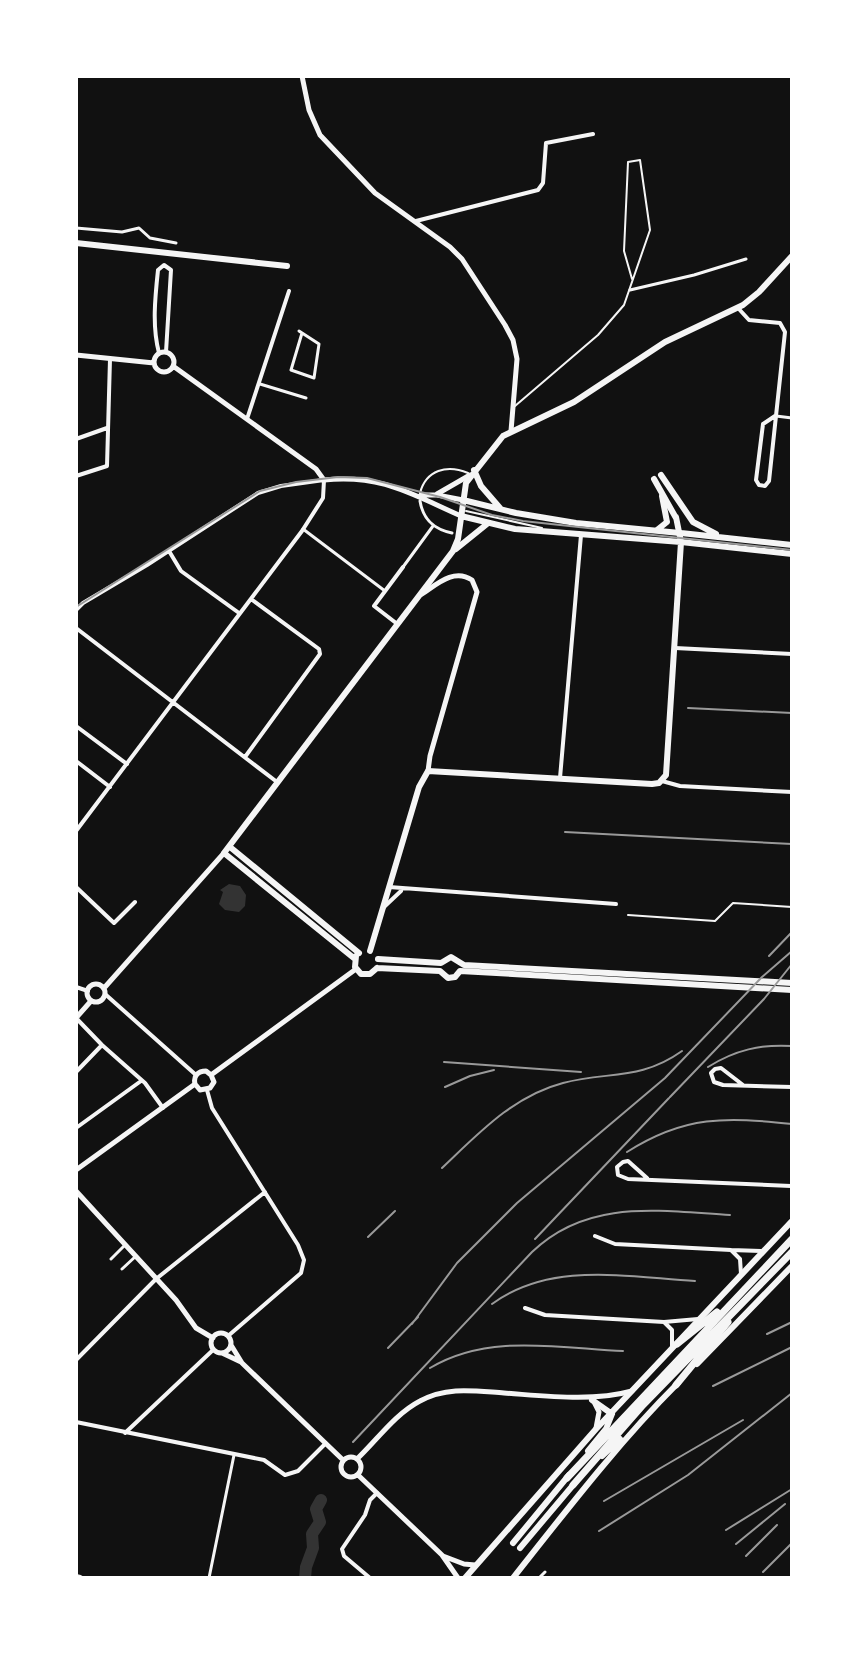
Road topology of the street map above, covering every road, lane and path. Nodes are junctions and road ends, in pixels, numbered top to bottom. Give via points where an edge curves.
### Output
1 (302, 76) edge
2 (593, 134) dead end
3 (416, 221) junction
4 (76, 228) edge
5 (76, 243) edge
6 (176, 243) dead end
7 (792, 256) edge
8 (746, 259) dead end
9 (287, 266) dead end
10 (632, 279) junction
11 (630, 290) junction
12 (289, 291) dead end
13 (738, 308) junction
14 (162, 353) junction
15 (76, 355) edge
16 (110, 359) junction
17 (154, 363) junction
18 (173, 366) junction
19 (290, 372) joint
20 (260, 384) junction
21 (306, 398) dead end
22 (514, 407) junction
23 (775, 416) junction
24 (792, 418) edge
25 (247, 419) junction
26 (107, 428) junction
27 (511, 431) junction
28 (76, 439) edge
29 (472, 472) junction
30 (76, 476) edge
31 (324, 480) junction
32 (660, 489) junction
33 (437, 495) junction
34 (420, 498) junction
35 (463, 500) junction
36 (503, 510) junction
37 (684, 512) junction
38 (462, 513) junction
39 (487, 524) junction
40 (433, 526) junction
41 (303, 529) junction
42 (547, 530) junction
43 (657, 530) junction
44 (452, 533) dead end
45 (582, 533) junction
46 (683, 535) junction
47 (727, 537) junction
48 (708, 545) junction
49 (792, 545) edge
50 (169, 551) junction
51 (453, 551) junction
52 (792, 554) edge
53 (403, 567) joint
54 (385, 591) junction
55 (421, 594) junction
56 (250, 598) junction
57 (76, 610) edge
58 (239, 613) junction
59 (398, 625) junction
60 (76, 628) edge
61 (673, 648) junction
62 (792, 654) edge
63 (173, 702) junction
64 (76, 726) edge
65 (245, 757) junction
66 (76, 761) edge
67 (127, 764) junction
68 (428, 771) junction
69 (560, 779) junction
70 (662, 781) junction
71 (279, 783) junction
72 (110, 787) junction
73 (792, 792) edge
74 (76, 831) edge
75 (230, 847) junction
76 (224, 853) junction
77 (76, 887) edge
78 (389, 887) junction
79 (403, 890) junction
80 (135, 902) dead end
81 (616, 904) dead end
82 (792, 907) edge
83 (383, 908) junction
84 (628, 915) dead end
85 (370, 951) junction
86 (357, 956) junction
87 (378, 959) junction
88 (441, 967) junction
89 (377, 968) junction
90 (460, 968) junction
91 (356, 969) junction
92 (792, 983) edge
93 (76, 987) edge
94 (105, 990) junction
95 (792, 990) edge
96 (88, 991) junction
97 (91, 1001) junction
98 (76, 1018) edge
99 (102, 1045) junction
100 (76, 1072) edge
101 (196, 1075) junction
102 (211, 1075) junction
103 (141, 1081) junction
104 (195, 1084) junction
105 (743, 1085) junction
106 (792, 1087) edge
107 (207, 1090) junction
108 (163, 1108) junction
109 (76, 1128) edge
110 (76, 1170) edge
111 (647, 1178) junction
112 (792, 1186) edge
113 (76, 1191) edge
114 (265, 1192) junction
115 (792, 1221) edge
116 (595, 1236) dead end
117 (792, 1239) edge
118 (125, 1245) junction
119 (731, 1250) junction
120 (790, 1250) edge
121 (764, 1251) junction
122 (136, 1256) junction
123 (111, 1259) dead end
124 (792, 1266) edge
125 (122, 1269) dead end
126 (741, 1274) junction
127 (156, 1279) junction
128 (735, 1299) junction
129 (744, 1302) junction
130 (525, 1308) dead end
131 (698, 1319) junction
132 (664, 1322) junction
133 (228, 1336) junction
134 (213, 1338) junction
135 (231, 1345) junction
136 (674, 1347) junction
137 (213, 1350) junction
138 (222, 1353) junction
139 (76, 1360) edge
140 (242, 1363) junction
141 (676, 1385) junction
142 (633, 1390) junction
143 (584, 1397) junction
144 (592, 1400) junction
145 (612, 1414) junction
146 (641, 1420) junction
147 (76, 1422) edge
148 (596, 1429) junction
149 (125, 1433) junction
150 (325, 1444) junction
151 (234, 1455) junction
152 (357, 1459) junction
153 (343, 1460) junction
154 (358, 1475) junction
155 (570, 1482) junction
156 (377, 1493) junction
157 (513, 1543) dead end
158 (520, 1548) dead end
159 (442, 1555) junction
160 (476, 1565) junction
161 (545, 1572) dead end
162 (209, 1578) edge
163 (370, 1578) edge
164 (458, 1578) edge
165 (465, 1578) edge
166 (513, 1578) edge
167 (539, 1578) edge

1 - 3 street via 320,135 375,193
2 - 3 street via 546,143 538,190
3 - 22 street via 462,259 511,335 517,359
4 - 6 street via 139,228 150,238
5 - 9 main road
7 - 13 main road
8 - 11 street
10 - 10 lane via 650,230 640,160 628,162 624,251
10 - 11 lane
11 - 22 lane via 598,335
12 - 20 street via 284,324
13 - 23 street via 749,320 780,323 784,329
13 - 27 main road via 665,342 574,402
14 - 14 street via 171,270 164,265 156,283 154,337
14 - 17 street
14 - 18 street via 173,357
15 - 16 street
16 - 17 street
16 - 26 street
17 - 18 street via 163,371
18 - 25 street
19 - 19 street via 314,378 319,344 301,332
20 - 21 street
20 - 25 street
22 - 27 street
23 - 23 street via 763,424 759,485 769,481
23 - 24 street
25 - 31 street
26 - 28 street
26 - 30 street via 107,466
27 - 29 main road
29 - 33 street
29 - 34 lane via 441,469 427,479
29 - 35 main road
29 - 36 main road
31 - 34 street via 372,480
31 - 41 street via 323,498
31 - 50 street via 263,491
32 - 37 main road via 658,477
32 - 43 main road via 667,518
32 - 46 main road
33 - 34 street
33 - 35 street
34 - 38 street
34 - 40 street
35 - 36 main road
35 - 38 main road
36 - 43 main road
37 - 46 main road
37 - 47 main road via 702,528
38 - 39 main road
38 - 42 lane
38 - 51 main road
39 - 42 main road
39 - 51 main road
40 - 44 street
40 - 53 street
41 - 54 street
41 - 56 street
42 - 45 main road
43 - 46 main road
45 - 46 main road
45 - 69 street
46 - 47 main road
46 - 48 main road
46 - 48 main road
46 - 61 main road
47 - 49 main road
48 - 52 main road
50 - 57 street
50 - 58 street via 181,571
51 - 55 main road
53 - 54 street
54 - 59 street via 374,606
55 - 59 main road
55 - 68 street via 461,575 474,583 477,597
56 - 58 street
56 - 65 street via 320,654
58 - 63 street
59 - 71 main road
60 - 63 street
61 - 62 street
61 - 70 main road
63 - 65 street
63 - 67 street
64 - 67 street
65 - 71 street
66 - 72 street
67 - 72 street
68 - 69 main road
68 - 78 main road
69 - 70 main road
70 - 73 street
71 - 75 main road
72 - 74 street
75 - 76 main road
75 - 86 main road
76 - 86 main road
76 - 94 street
77 - 80 street via 114,923
78 - 79 street
78 - 83 main road
79 - 81 street
79 - 83 street
82 - 84 lane via 733,903 715,921
83 - 85 main road
85 - 86 main road
85 - 87 main road
86 - 91 main road
87 - 88 main road
87 - 89 main road
88 - 89 main road
88 - 90 main road via 450,978
88 - 90 main road via 449,957
89 - 91 main road via 367,975
90 - 92 main road
90 - 95 main road
91 - 102 street
93 - 96 street
94 - 96 street via 96,985
94 - 97 street via 101,999
94 - 101 street
96 - 97 street
97 - 98 street
98 - 99 street
99 - 100 street
99 - 103 street
101 - 102 street
101 - 104 street
102 - 107 street via 213,1085
103 - 108 street
103 - 109 street
104 - 107 street
104 - 108 street
105 - 105 street via 721,1068 711,1073 717,1084
105 - 106 street
107 - 114 street via 212,1108
108 - 110 street
111 - 111 street via 628,1161 617,1167 622,1178
111 - 112 street
113 - 118 street
114 - 127 street
114 - 133 street via 301,1250 304,1267
115 - 121 main road
116 - 119 street via 615,1244
117 - 120 highway
118 - 122 street
118 - 123 street
119 - 121 street
119 - 126 street via 740,1259
120 - 128 highway
120 - 129 highway
121 - 126 main road
122 - 125 street
122 - 127 street
124 - 141 main road
126 - 131 main road
127 - 134 street via 196,1328
127 - 139 street
128 - 136 highway
128 - 155 highway
129 - 141 highway
129 - 155 highway
130 - 132 street via 545,1315
131 - 132 street
131 - 136 main road
132 - 136 street via 672,1330
133 - 134 street via 220,1333
133 - 135 street
134 - 137 street
135 - 138 street
135 - 140 street
136 - 142 main road
137 - 138 street
137 - 149 street
138 - 140 street
140 - 150 street
141 - 146 main road
142 - 143 street
142 - 145 main road
143 - 144 street
143 - 152 street via 438,1393 405,1411
144 - 145 main road
144 - 148 street via 599,1411
145 - 148 main road
145 - 155 main road
146 - 155 main road
146 - 166 main road
147 - 149 street
148 - 160 main road
149 - 151 street
150 - 151 street via 290,1475 264,1460
150 - 153 street
151 - 162 street
152 - 153 street
152 - 154 street
153 - 154 street via 345,1476
154 - 156 street
155 - 157 main road
155 - 158 main road
156 - 159 street
156 - 163 street via 342,1549
159 - 160 street
159 - 164 street
160 - 165 main road
161 - 167 street

